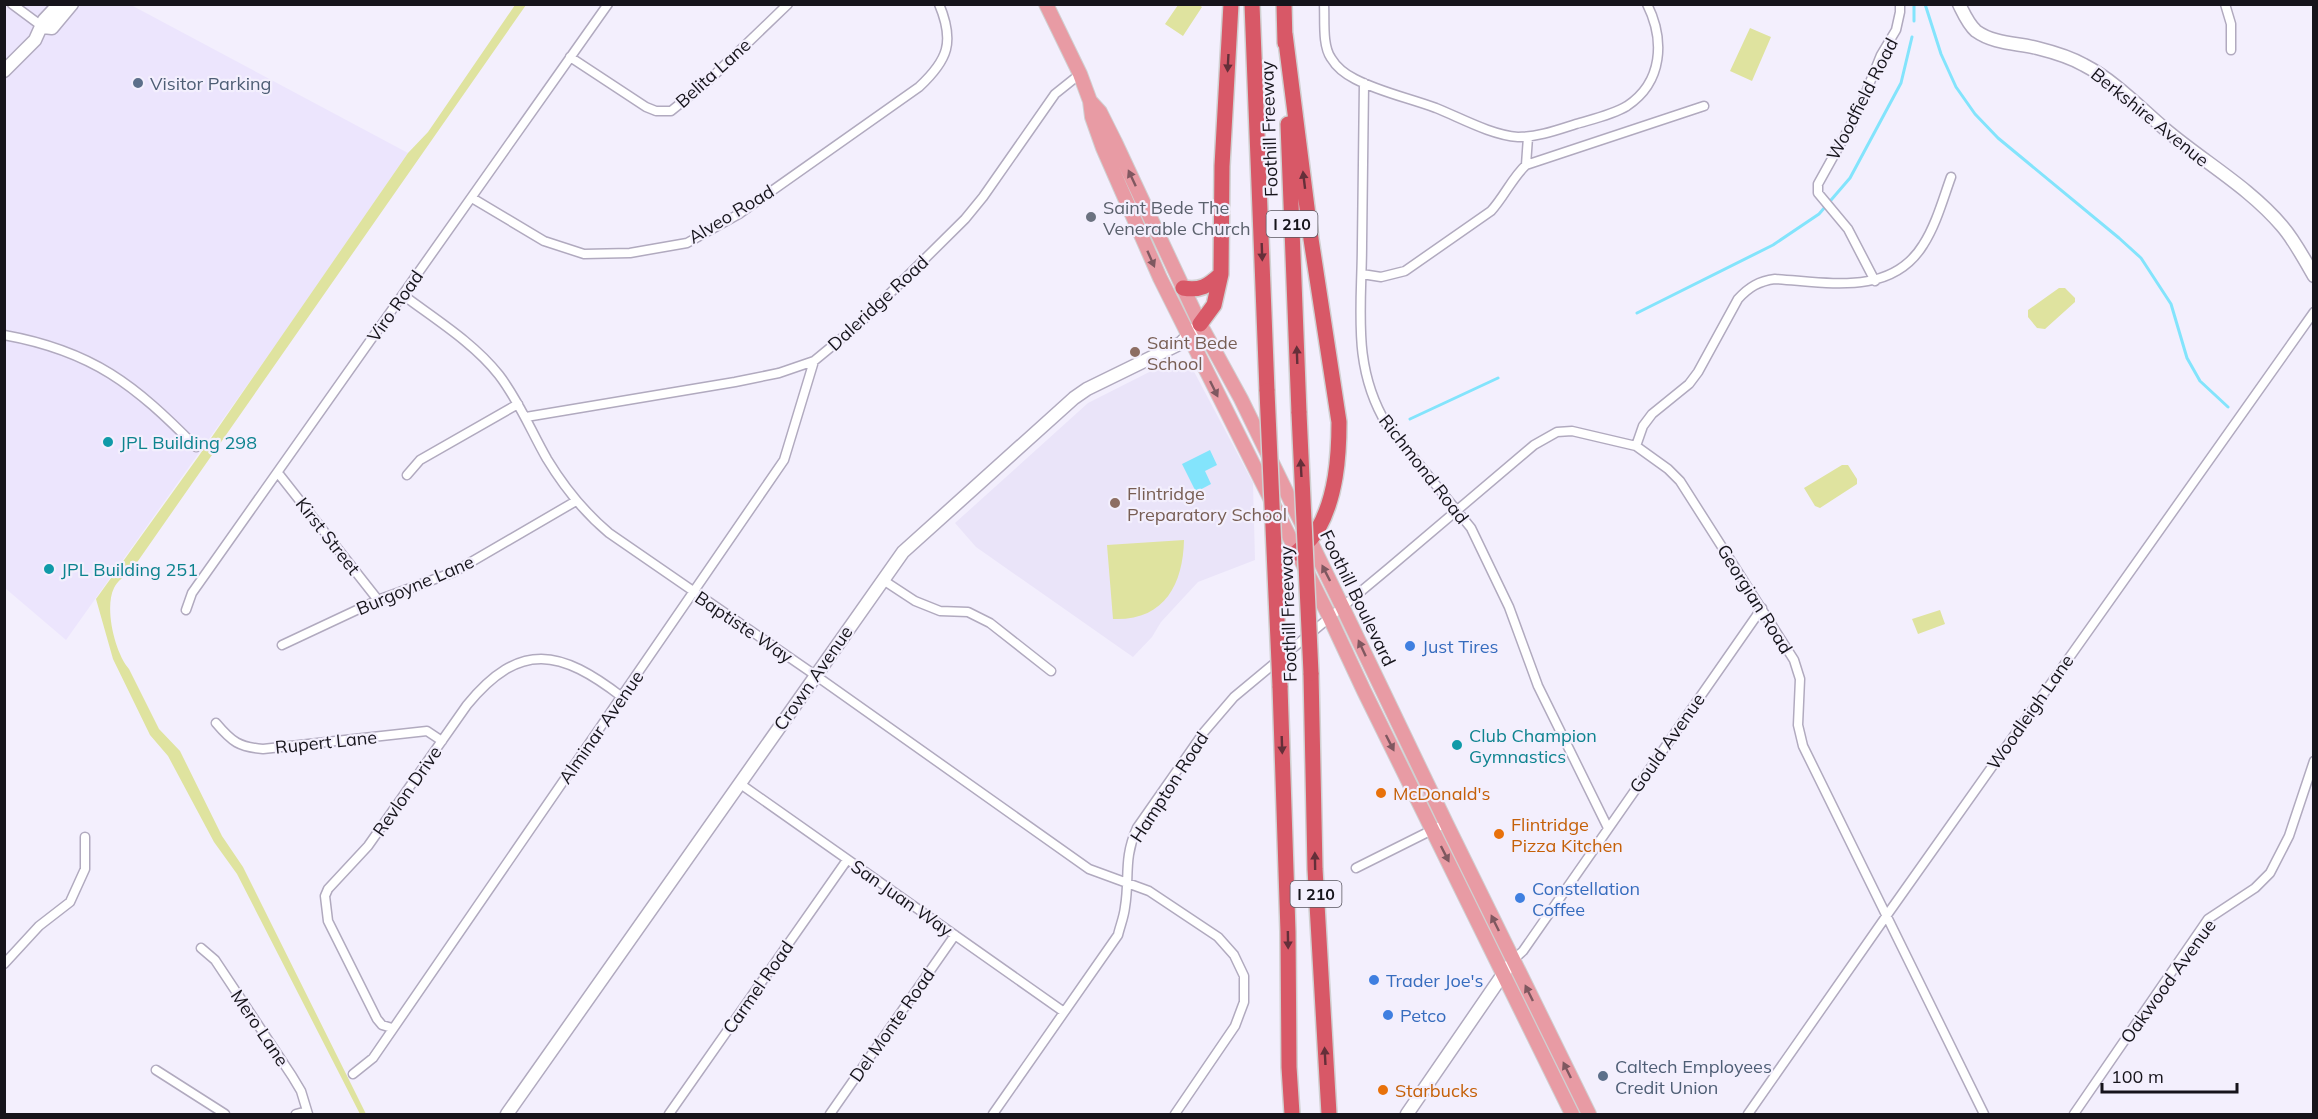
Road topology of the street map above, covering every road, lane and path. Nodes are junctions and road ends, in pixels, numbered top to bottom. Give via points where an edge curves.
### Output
1 (12, 4) edge
2 (59, 4) edge
3 (72, 4) edge
4 (608, 4) edge
5 (788, 4) edge
6 (939, 4) edge
7 (1046, 4) edge
8 (1231, 4) edge
9 (1252, 4) edge
10 (1284, 4) edge
11 (1324, 4) edge
12 (1647, 4) edge
13 (1900, 4) edge
14 (1959, 4) edge
15 (2225, 4) edge
16 (43, 27) junction
17 (1285, 34) junction
18 (2231, 50) dead end
19 (570, 57) junction
20 (4, 71) edge
21 (1080, 74) junction
22 (1364, 83) junction
23 (1090, 101) junction
24 (1704, 106) dead end
25 (1528, 136) junction
26 (1526, 165) junction
27 (1951, 177) dead end
28 (472, 198) junction
29 (1221, 274) junction
30 (1362, 274) junction
31 (2313, 276) edge
32 (1875, 281) junction
33 (1183, 288) junction
34 (403, 295) junction
35 (2313, 312) edge
36 (1200, 324) junction
37 (4, 335) edge
38 (1188, 336) junction
39 (813, 361) junction
40 (518, 404) junction
41 (526, 417) junction
42 (1636, 446) junction
43 (196, 447) dead end
44 (278, 473) junction
45 (407, 475) dead end
46 (576, 501) junction
47 (1457, 510) junction
48 (1309, 540) junction
49 (1296, 553) junction
50 (883, 580) junction
51 (694, 592) junction
52 (378, 600) junction
53 (1342, 606) junction
54 (1762, 608) junction
55 (186, 610) dead end
56 (1329, 616) junction
57 (282, 645) dead end
58 (1052, 671) dead end
59 (815, 675) junction
60 (622, 697) junction
61 (216, 723) dead end
62 (442, 741) junction
63 (2313, 760) edge
64 (740, 783) junction
65 (1446, 823) junction
66 (1608, 828) junction
67 (1433, 830) junction
68 (85, 837) dead end
69 (847, 860) junction
70 (1356, 868) dead end
71 (1126, 882) junction
72 (1887, 915) junction
73 (955, 935) junction
74 (201, 948) dead end
75 (1513, 960) junction
76 (4, 964) edge
77 (1504, 974) junction
78 (1064, 1012) junction
79 (392, 1028) junction
80 (156, 1070) dead end
81 (353, 1074) dead end
82 (308, 1113) edge
83 (225, 1114) edge
84 (297, 1114) edge
85 (507, 1114) edge
86 (669, 1114) edge
87 (830, 1114) edge
88 (993, 1114) edge
89 (1175, 1114) edge
90 (1292, 1114) edge
91 (1329, 1114) edge
92 (1407, 1114) edge
93 (1572, 1114) edge
94 (1589, 1114) edge
95 (1748, 1114) edge
96 (1984, 1114) edge
97 (2074, 1114) edge

1 - 16 street
2 - 16 street via 44,20
3 - 16 street via 52,28
4 - 19 street, Viro Road
5 - 19 street, Belita Lane via 671,111 646,107
6 - 28 street, Alveo Road via 948,41 940,65 919,87 739,214 687,243 630,253 584,254 544,242
7 - 21 main road, Foothill Boulevard
8 -> 29 highway
9 -> 90 highway, Foothill Freeway / I 210, bridge via 1281,686
10 - 17 highway, Foothill Freeway / I 210
11 - 22 street via 1329,56 1342,72
12 - 25 street via 1659,46 1658,61 1638,96 1607,115
13 - 32 street, Woodfield Road via 1896,30 1843,143 1820,180 1818,193 1848,229
14 - 31 street, Berkshire Avenue via 1967,21 1987,37 2060,54 2108,80 2267,210 2283,226
15 - 18 street via 2231,24
16 - 20 street
48 -> 17 highway via 1325,515 1331,494 1340,422 1311,239
91 -> 17 highway, Foothill Freeway / I 210, bridge via 1315,869 1311,673
19 - 28 street, Viro Road
21 - 23 main road, Foothill Boulevard
21 - 39 street, Daleridge Road via 1054,94 965,219 859,324
22 - 25 street via 1490,129
22 - 30 street, Richmond Road
33 -> 23 main road, Foothill Boulevard via 1115,142
23 -> 38 main road, Foothill Boulevard via 1103,148
24 - 26 street
25 - 26 street
26 - 30 street via 1491,211 1405,271 1381,277
27 - 32 street via 1923,245 1899,271
28 - 34 street, Viro Road
29 - 33 highway via 1204,288
29 - 36 highway via 1218,296
30 - 47 street, Richmond Road via 1361,347 1364,370 1378,410
32 - 42 street via 1853,284 1775,279 1762,280 1748,289 1738,299 1698,372 1652,414
33 - 36 main road, Foothill Boulevard
34 - 40 street, Baptiste Way via 481,357
34 - 44 street, Viro Road
35 - 72 street, Woodleigh Lane
36 - 38 street, Crown Avenue
36 - 48 main road, Foothill Boulevard
37 - 43 street via 68,351 95,364 146,398
38 -> 49 main road, Foothill Boulevard
38 - 50 street, Crown Avenue via 1074,398 903,552
39 - 41 street, Daleridge Road via 735,382
39 - 51 street, Alminar Avenue via 784,460
40 - 41 street, Baptiste Way
40 - 45 street via 420,460
41 - 46 street, Baptiste Way via 546,458
42 - 47 street, Georgian Road via 1572,430 1557,432 1534,445
42 - 54 street, Georgian Road via 1680,481
44 - 52 street, Kirst Street
44 - 55 street, Viro Road via 192,593
46 - 51 street, Baptiste Way via 609,533
46 - 52 street, Burgoyne Lane via 454,572
47 - 53 street, Georgian Road
47 - 66 street, Richmond Road via 1471,528 1509,607 1538,686
48 - 49 highway
53 -> 48 main road, Foothill Boulevard
49 - 56 main road, Foothill Boulevard
50 - 58 street via 915,601 940,611 968,612 990,623
50 - 59 street, Crown Avenue
51 - 59 street, Baptiste Way
51 - 60 street, Alminar Avenue
52 - 57 street, Burgoyne Lane
53 - 56 street, Georgian Road
65 -> 53 main road, Foothill Boulevard
54 - 66 street, Gould Avenue
54 - 72 street, Georgian Road via 1794,660 1800,679 1798,725 1803,746
56 -> 67 main road, Foothill Boulevard
56 - 71 street, Hampton Road via 1234,696 1204,732 1137,828 1129,844
59 - 64 street, Crown Avenue
59 - 71 street, Baptiste Way via 1089,869
60 - 62 street, Revlon Drive via 566,663 536,658 523,661 504,668 483,685
60 - 79 street, Alminar Avenue
61 - 62 street, Rupert Lane via 228,738 244,747 263,749 427,731
62 - 79 street, Revlon Drive via 368,846 325,896 328,921 376,1019
63 - 97 street, Oakwood Avenue via 2289,836 2270,873 2255,888 2208,919
64 - 69 street, San Juan Way
64 - 85 street, Crown Avenue
65 - 67 street
75 -> 65 main road, Foothill Boulevard
66 - 75 street, Gould Avenue
67 - 70 street
67 -> 77 main road, Foothill Boulevard
68 - 76 street via 85,869 70,902 39,926
69 - 73 street, San Juan Way
69 - 86 street, Carmel Road
71 - 78 street, Hampton Road via 1126,907 1118,935
71 - 89 street, Baptiste Way via 1149,891 1218,937 1234,955 1244,976 1244,1002 1235,1026
72 - 95 street, Woodleigh Lane
72 - 96 street, Georgian Road
73 - 78 street, San Juan Way
73 - 87 street, Del Monte Road
74 - 82 street, Mero Lane via 215,960 292,1076
75 - 77 street, Gould Avenue
94 -> 75 main road, Foothill Boulevard
77 - 92 street, Gould Avenue
77 - 93 main road, Foothill Boulevard
78 - 88 street, Hampton Road
79 - 81 street, Alminar Avenue via 373,1058
80 - 83 street
82 - 84 street

